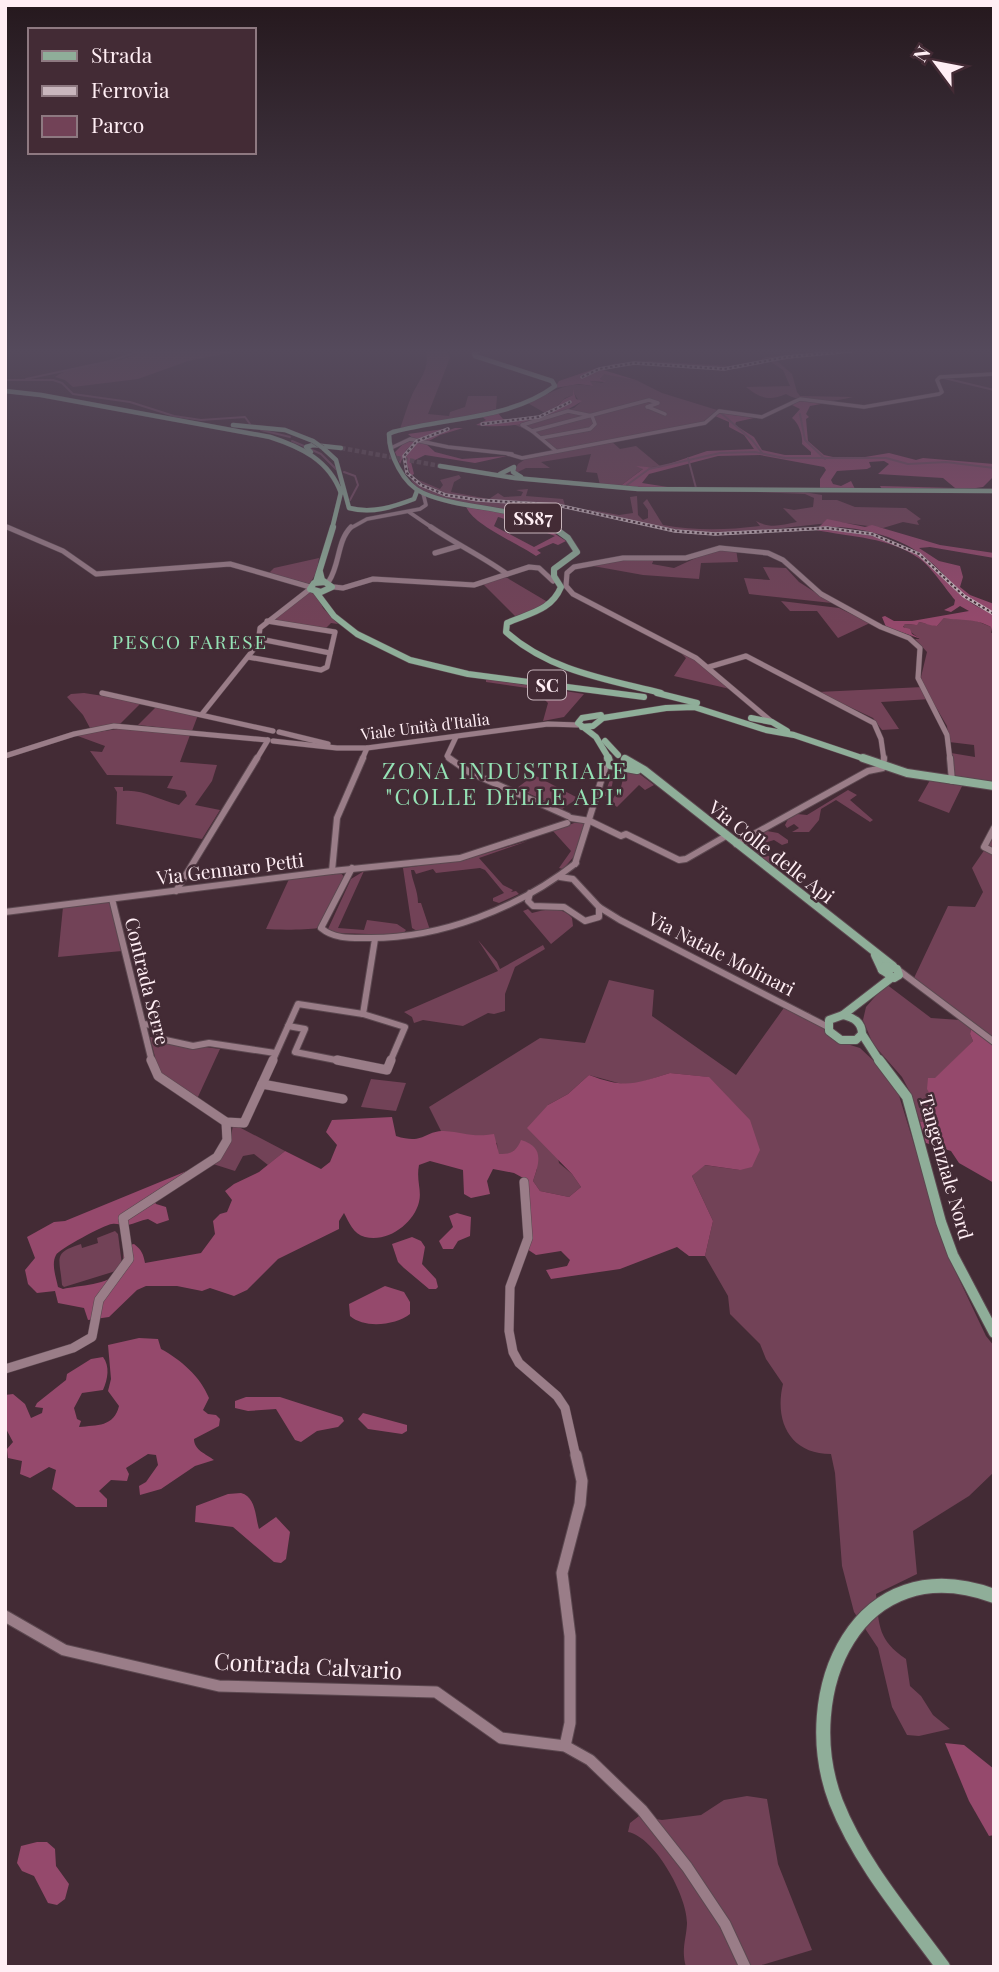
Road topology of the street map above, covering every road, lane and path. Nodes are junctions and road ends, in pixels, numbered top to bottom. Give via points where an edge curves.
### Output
1 (286, 443) edge
2 (314, 443) edge
3 (316, 443) edge
4 (390, 443) edge
5 (401, 443) edge
6 (429, 443) edge
7 (547, 443) edge
8 (599, 443) edge
9 (391, 448) junction
10 (556, 451) junction
11 (508, 454) junction
12 (527, 456) junction
13 (515, 463) junction
14 (440, 466) tunnel mouth
15 (482, 473) junction
16 (530, 480) junction
17 (342, 491) junction
18 (994, 491) edge
19 (420, 492) junction
20 (409, 512) junction
21 (5, 526) edge
22 (459, 547) junction
23 (435, 553) dead end
24 (320, 572) junction
25 (507, 574) junction
26 (327, 581) junction
27 (553, 581) dead end
28 (313, 588) junction
29 (331, 589) junction
30 (267, 621) junction
31 (345, 624) junction
32 (260, 639) junction
33 (330, 653) junction
34 (248, 657) junction
35 (709, 667) junction
36 (627, 684) junction
37 (102, 693) dead end
38 (663, 694) junction
39 (620, 695) junction
40 (644, 700) junction
41 (664, 708) junction
42 (202, 714) junction
43 (583, 722) junction
44 (594, 724) junction
45 (770, 725) junction
46 (260, 726) junction
47 (276, 732) junction
48 (456, 737) junction
49 (268, 738) junction
50 (367, 748) junction
51 (5, 756) edge
52 (608, 760) junction
53 (620, 762) junction
54 (874, 763) junction
55 (885, 766) junction
56 (868, 771) junction
57 (603, 778) junction
58 (952, 781) junction
59 (994, 786) edge
60 (566, 820) junction
61 (590, 821) junction
62 (994, 828) edge
63 (726, 836) junction
64 (736, 844) junction
65 (994, 852) edge
66 (576, 863) junction
67 (352, 868) junction
68 (332, 871) junction
69 (559, 877) junction
70 (573, 879) junction
71 (176, 891) junction
72 (530, 893) junction
73 (112, 899) junction
74 (510, 903) junction
75 (529, 903) junction
76 (599, 907) junction
77 (5, 912) edge
78 (599, 917) junction
79 (620, 920) junction
80 (375, 939) junction
81 (890, 972) junction
82 (861, 1002) junction
83 (363, 1014) junction
84 (808, 1016) junction
85 (838, 1016) junction
86 (859, 1022) junction
87 (143, 1024) junction
88 (288, 1026) junction
89 (828, 1027) junction
90 (862, 1034) junction
91 (851, 1041) junction
92 (994, 1042) edge
93 (275, 1053) junction
94 (874, 1054) junction
95 (262, 1084) junction
96 (343, 1099) dead end
97 (226, 1122) junction
98 (524, 1182) dead end
99 (994, 1333) edge
100 (5, 1369) edge
101 (994, 1596) edge
102 (5, 1616) edge
103 (829, 1691) joint
104 (565, 1746) junction
105 (744, 1967) edge
106 (943, 1967) edge

1 - 17 main road via 316,457
2 - 17 main road via 341,448 313,445 306,449 330,466
3 - 17 main road, bridge via 336,460
4 - 9 main road
5 - 9 street
6 - 11 street
7 - 10 street
8 - 10 street
9 - 19 main road via 406,480
10 - 12 street
11 - 12 street
11 - 13 street
12 - 13 street
13 - 15 main road via 503,474
13 - 16 main road via 515,475
14 - 15 main road
15 - 16 main road
16 - 18 main road via 650,490
17 - 19 main road via 346,505 361,511 410,500
17 - 24 main road
19 - 20 street via 425,506
19 - 36 main road, SS87 via 531,517 572,543 577,552 554,569 561,587 551,604 507,623 506,632 547,661
20 - 22 street
20 - 26 street via 372,518 348,530 341,559
21 - 28 street via 60,547 96,574 230,564
22 - 23 street
22 - 25 street via 478,553
24 - 26 main road
24 - 28 main road
25 - 27 street via 537,567
25 - 29 street via 474,585 373,579
26 - 28 main road
26 - 29 main road
28 - 29 main road
28 - 30 street
28 - 31 main road, SC via 328,611
29 - 31 main road, SC via 330,603
30 - 32 street via 260,628
30 - 33 street via 334,631
31 - 39 main road, SC via 383,649 444,669
32 - 33 street
32 - 34 street
33 - 34 street via 327,667 321,670
34 - 42 street
35 - 45 street
35 - 55 street via 746,656 865,717 878,730
35 - 58 street via 573,594 566,586 567,573 574,567 629,557 686,558 720,548 776,555 821,594 916,642 922,654 920,688 947,735
36 - 38 main road, SS87
36 - 39 main road via 629,692
36 - 40 main road, SS87
37 - 42 street, Viale Unità d'Italia
38 - 40 main road
38 - 41 main road via 671,701
38 - 45 main road, SS87
39 - 40 main road, SC
40 - 41 main road
40 - 43 main road via 640,710
41 - 44 main road via 603,718
41 - 45 main road, SS87 via 703,708
42 - 46 street, Viale Unità d'Italia
43 - 44 main road
43 - 47 street, Viale Unità d'Italia via 361,745 327,744
43 - 48 street, Viale Unità d'Italia
43 - 52 main road
44 - 53 main road
45 - 54 main road, SS87
46 - 47 street, Viale Unità d'Italia
46 - 49 street
47 - 49 street
47 - 49 street via 281,736
48 - 50 street, Viale Unità d'Italia
48 - 60 street via 447,756 458,767 551,807
49 - 50 street, Viale Unità d'Italia
49 - 51 street, Viale Unità d'Italia via 114,726
49 - 71 street
50 - 68 street via 337,818
52 - 53 main road
52 - 57 street
53 - 57 street
53 - 63 main road, Via Colle delle Api via 648,775
54 - 55 main road, SS87
54 - 56 street
55 - 56 street
55 - 58 main road, SS87
56 - 64 street
57 - 61 street
58 - 59 main road, SS87
60 - 61 street, Via Gennaro Petti
60 - 67 street, Via Gennaro Petti via 460,858
61 - 63 street, Via Gennaro Petti via 678,860
61 - 66 street
62 - 65 street via 984,846
63 - 64 main road, Via Colle delle Api
64 - 81 main road, Via Colle delle Api via 874,954
66 - 69 street
66 - 70 street
67 - 68 street, Via Gennaro Petti
67 - 80 street via 321,928 340,937
68 - 71 street, Via Gennaro Petti
69 - 70 street
69 - 72 street
70 - 76 street, Via Natale Molinari
71 - 73 street, Via Gennaro Petti
72 - 74 street
72 - 75 street
73 - 77 street, Via Gennaro Petti
73 - 87 street, Contrada Serre
74 - 75 street, Via Natale Molinari
74 - 80 street via 422,934
75 - 78 street, Via Natale Molinari via 540,908 565,907 585,920
76 - 78 street
76 - 79 street, Via Natale Molinari
78 - 79 street, Via Natale Molinari
79 - 84 street, Via Natale Molinari
80 - 83 street
81 - 82 main road
81 - 92 street via 918,985
82 - 85 main road
82 - 86 main road
83 - 88 street via 298,1004
83 - 88 street via 405,1027 387,1070 295,1052 305,1029
84 - 85 street, Via Natale Molinari
84 - 89 street, Via Natale Molinari
85 - 86 main road
85 - 89 main road
86 - 90 main road
87 - 93 street via 153,1025 161,1039 177,1044 209,1043
87 - 97 street, Contrada Serre via 154,1071
88 - 93 street
89 - 91 main road via 836,1038
90 - 91 main road
90 - 94 main road, Tangenziale Nord
91 - 94 main road, Tangenziale Nord
93 - 95 street
94 - 99 main road, Tangenziale Nord via 907,1097 949,1244
95 - 96 street
95 - 97 street via 244,1123
97 - 100 street via 229,1141 224,1151 123,1218 129,1259 99,1300 92,1337 73,1349
98 - 104 street via 528,1238 510,1287 513,1352 565,1408 582,1481 562,1573 570,1636 570,1723
101 - 103 main road via 939,1584 900,1592 879,1604 862,1619 842,1651
102 - 104 street, Contrada Calvario via 64,1650 219,1686 436,1692 502,1738
103 - 106 main road via 824,1742 836,1804 874,1869
104 - 105 street, Contrada Calvario via 590,1760 642,1810 725,1924

